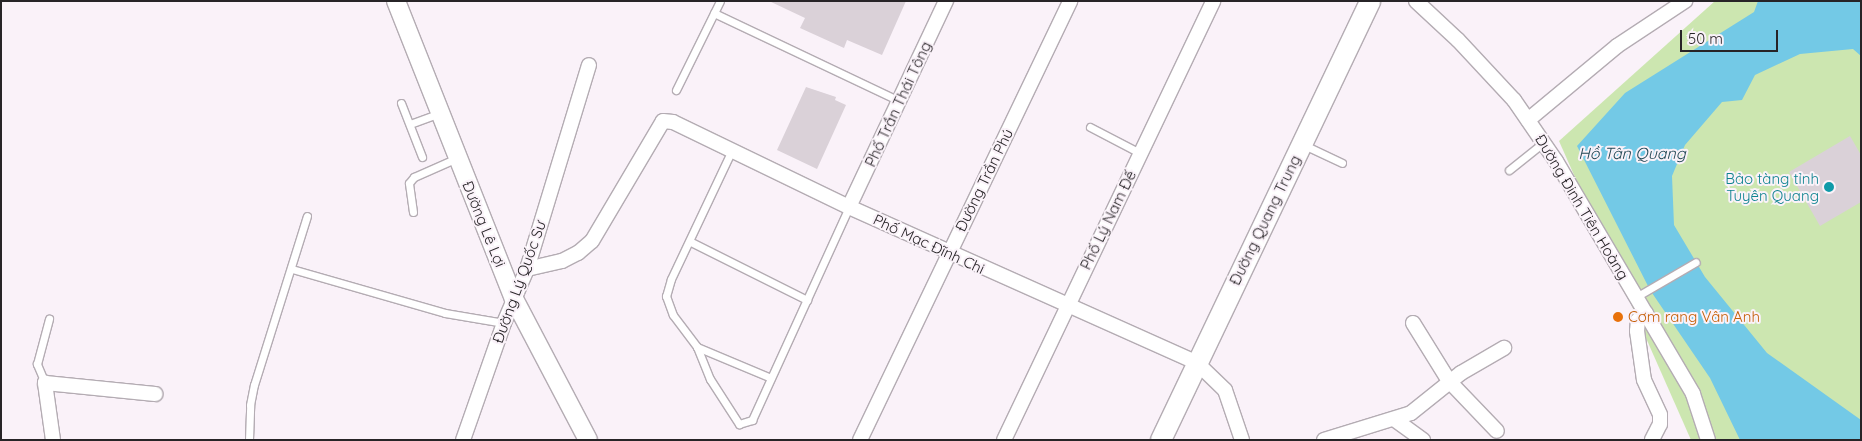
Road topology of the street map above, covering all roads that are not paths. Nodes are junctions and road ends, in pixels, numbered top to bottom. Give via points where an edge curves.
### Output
1 (396, 1) edge
2 (720, 1) edge
3 (946, 1) edge
4 (1070, 1) edge
5 (1213, 1) edge
6 (1370, 1) edge
7 (1416, 1) edge
8 (1685, 1) edge
9 (714, 14) junction
10 (589, 65) dead end
11 (676, 90) dead end
12 (899, 101) junction
13 (401, 103) dead end
14 (440, 112) junction
15 (1528, 120) junction
16 (410, 124) junction
17 (1090, 127) dead end
18 (1544, 142) junction
19 (1302, 144) junction
20 (732, 149) junction
21 (1140, 153) junction
22 (422, 157) dead end
23 (458, 158) junction
24 (1342, 163) dead end
25 (1509, 170) dead end
26 (849, 207) junction
27 (413, 212) dead end
28 (307, 216) dead end
29 (691, 242) junction
30 (949, 253) junction
31 (1696, 262) dead end
32 (527, 268) junction
33 (292, 269) junction
34 (1636, 297) junction
35 (514, 298) junction
36 (807, 300) junction
37 (1066, 306) junction
38 (1646, 312) junction
39 (49, 319) dead end
40 (504, 323) junction
41 (1413, 323) dead end
42 (697, 347) junction
43 (1504, 348) dead end
44 (1197, 363) junction
45 (771, 378) junction
46 (1449, 382) junction
47 (45, 383) junction
48 (155, 394) dead end
49 (1394, 419) junction
50 (1497, 430) dead end
51 (53, 440) edge
52 (250, 440) edge
53 (463, 440) edge
54 (588, 440) edge
55 (860, 440) edge
56 (1004, 440) edge
57 (1161, 440) edge
58 (1242, 440) edge
59 (1324, 440) edge
60 (1423, 440) edge
61 (1652, 440) edge
62 (1708, 440) edge

1 - 14 street, Đường Lê Lợi
2 - 9 lane
3 - 12 street, Phố Trần Thái Tông
4 - 30 street, Đường Trần Phú
5 - 21 street, Phố Lý Nam Đế
6 - 19 main road, Đường Quang Trung
7 - 15 street, Đường Đinh Tiên Hoàng via 1458,40 1514,100
8 - 15 street via 1617,46
9 - 11 lane
9 - 12 lane
10 - 32 street, Đường Lý Quốc Sư
12 - 26 street, Phố Trần Thái Tông
13 - 16 lane
14 - 16 lane
14 - 23 street, Đường Lê Lợi
15 - 18 street, Đường Đinh Tiên Hoàng
16 - 22 lane
17 - 21 lane
18 - 25 lane
18 - 34 street, Đường Đinh Tiên Hoàng
19 - 24 lane
19 - 44 main road, Đường Quang Trung
20 - 26 street, Phố Mạc Đĩnh Chi
20 - 29 lane
20 - 32 street, Phố Mạc Đĩnh Chi via 663,120 592,241 562,262
21 - 37 street, Phố Lý Nam Đế
23 - 27 lane via 414,177 409,183
23 - 35 street, Đường Lê Lợi
26 - 30 street, Phố Mạc Đĩnh Chi
26 - 36 lane
28 - 33 lane
29 - 36 lane
29 - 42 lane via 671,279 666,296 674,315
30 - 37 street, Phố Mạc Đĩnh Chi
30 - 55 street, Đường Trần Phú
31 - 34 lane
32 - 35 street, Đường Lý Quốc Sư
33 - 40 lane via 445,313
33 - 52 lane via 254,385 250,405
34 - 38 street, Đường Đinh Tiên Hoàng
35 - 40 street, Đường Lý Quốc Sư
35 - 54 street, Đường Lê Lợi
36 - 45 lane
37 - 44 street, Phố Mạc Đĩnh Chi
37 - 56 street, Phố Lý Nam Đế
38 - 61 street via 1638,320 1637,331 1644,380 1660,416 1660,424
38 - 62 street, Đường Đinh Tiên Hoàng via 1693,394
39 - 47 lane via 37,364
40 - 53 street, Đường Lý Quốc Sư
41 - 46 street
42 - 45 lane
42 - 45 lane via 710,379 739,424 752,420
43 - 46 street
44 - 57 main road, Đường Quang Trung
44 - 58 street via 1225,390
46 - 49 street via 1420,408
46 - 50 street
47 - 48 street
47 - 51 street
49 - 59 street
49 - 60 street

